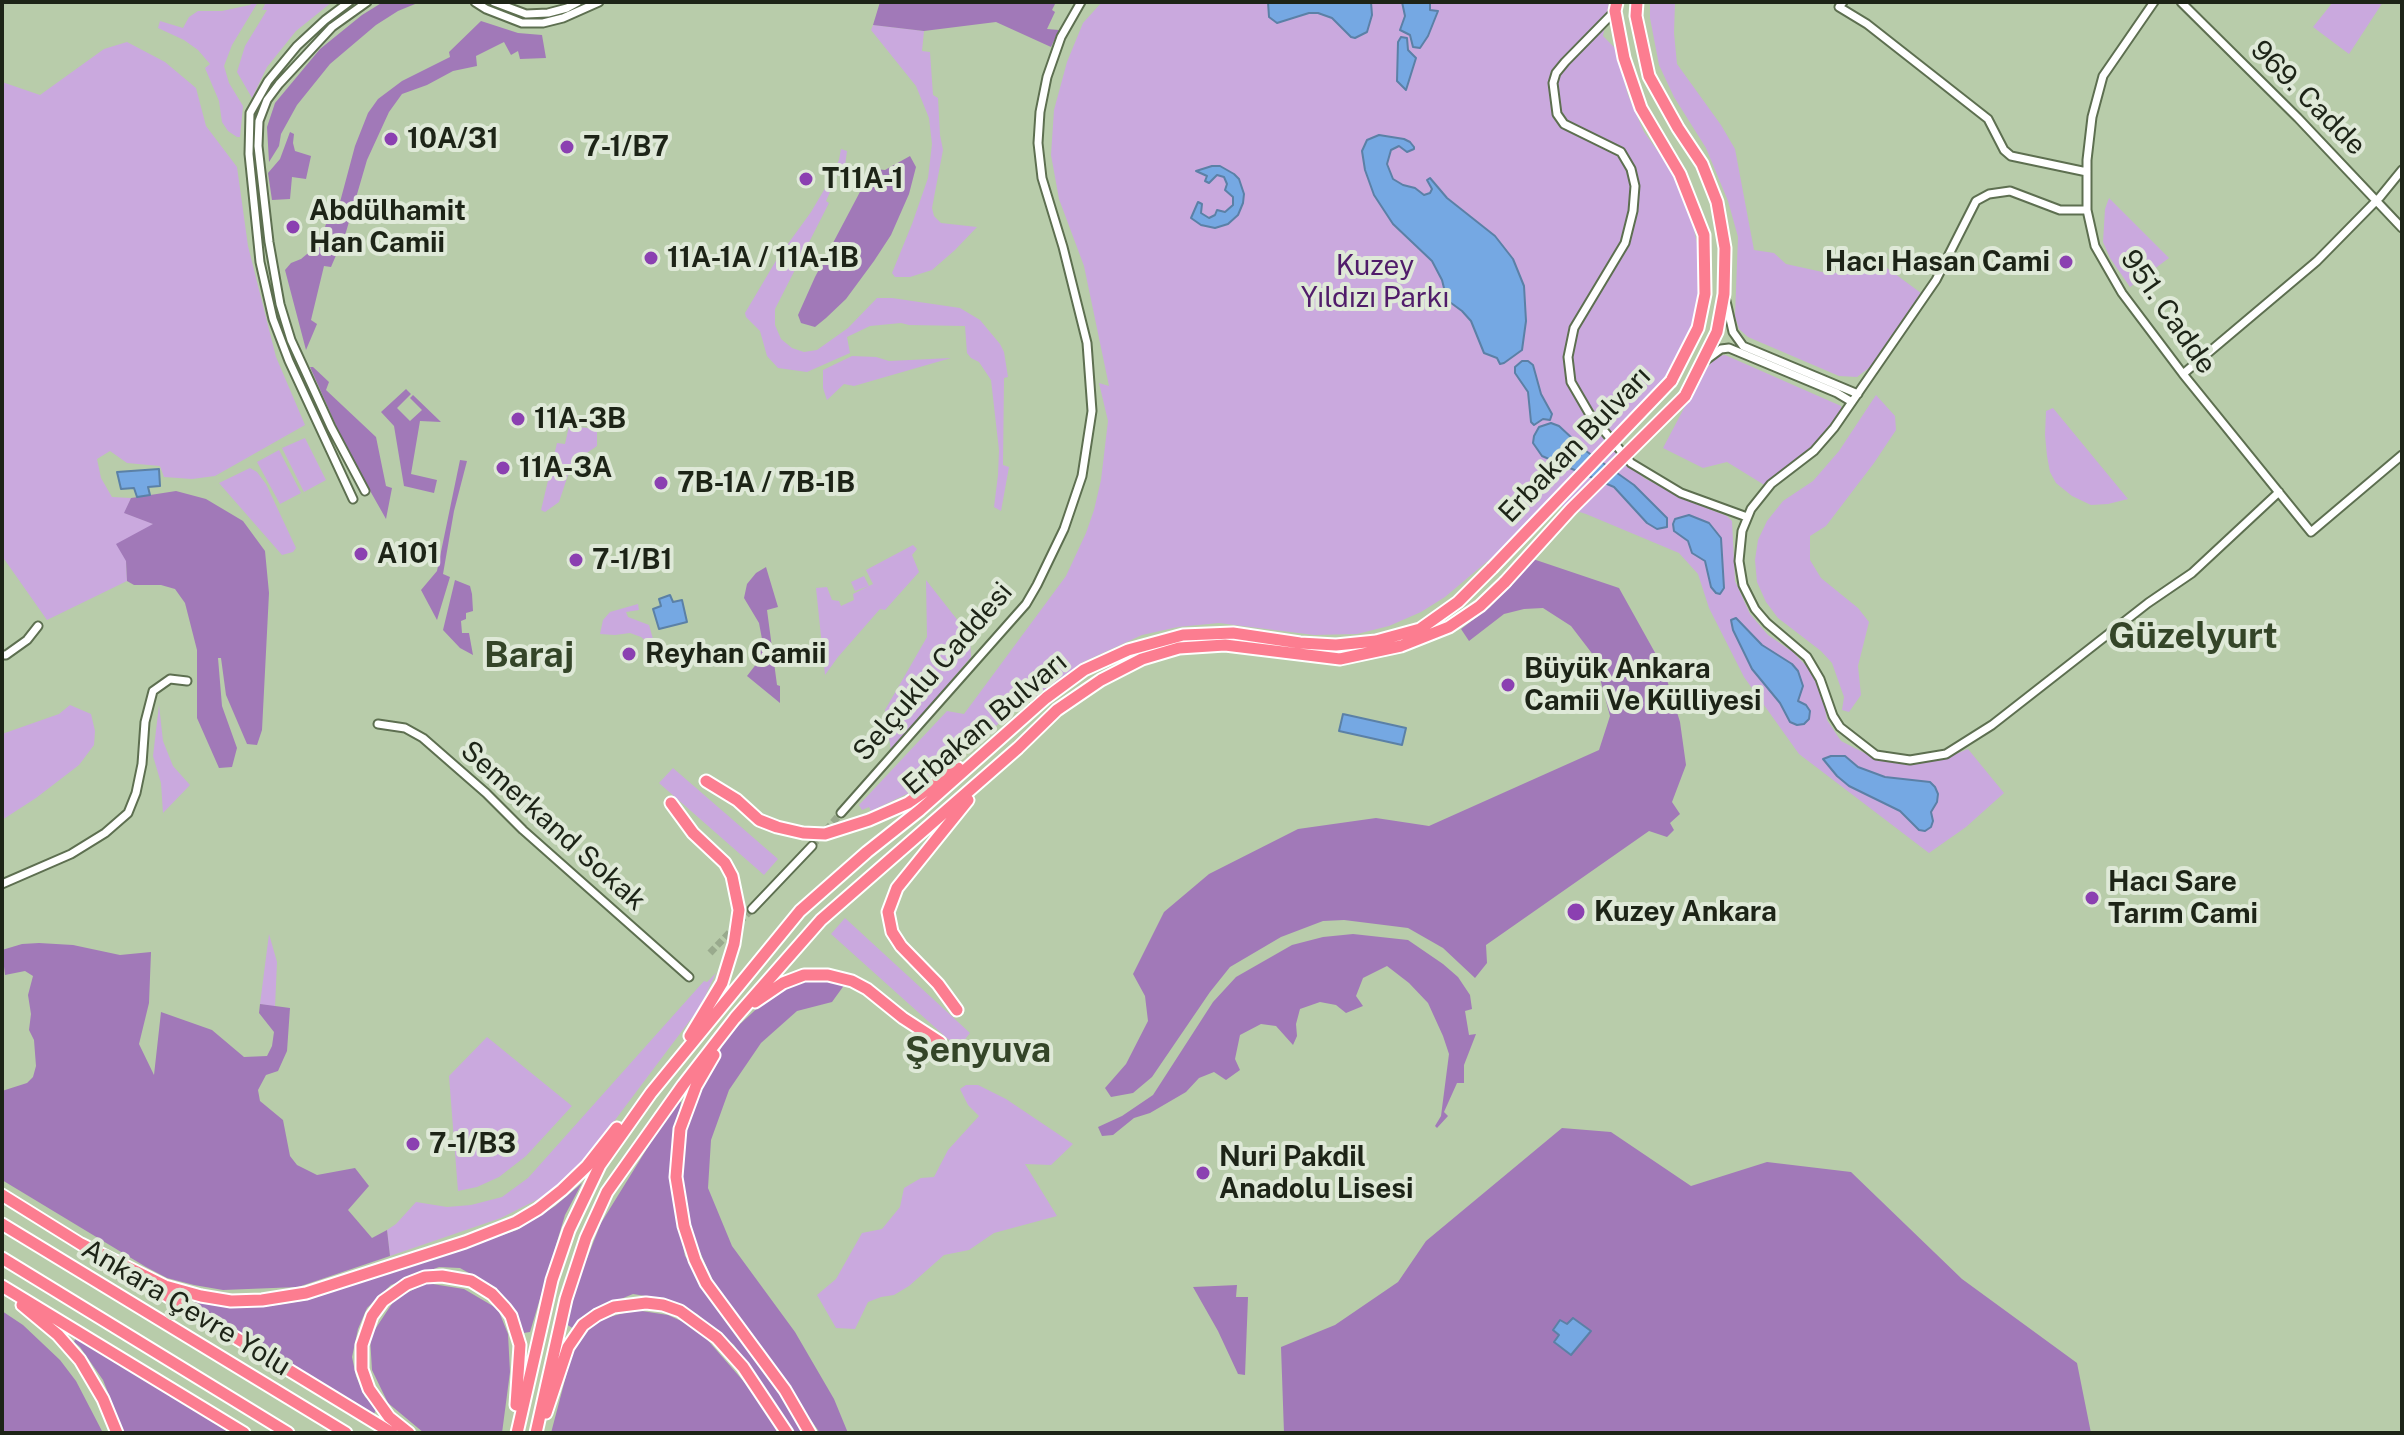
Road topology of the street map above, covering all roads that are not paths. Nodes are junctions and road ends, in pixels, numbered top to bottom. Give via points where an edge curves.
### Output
1 (349, 2) edge
2 (367, 2) edge
3 (475, 2) edge
4 (494, 2) edge
5 (578, 2) edge
6 (599, 2) edge
7 (1081, 2) edge
8 (1637, 2) edge
9 (1843, 2) edge
10 (2154, 2) edge
11 (2181, 2) edge
12 (1616, 7) edge
13 (2402, 170) edge
14 (2087, 172) junction
15 (2377, 200) junction
16 (2087, 210) junction
17 (2402, 228) edge
18 (1724, 294) junction
19 (1702, 365) junction
20 (2183, 374) junction
21 (1858, 394) junction
22 (1852, 402) junction
23 (2402, 455) edge
24 (365, 491) dead end
25 (2279, 492) junction
26 (353, 499) dead end
27 (1747, 517) junction
28 (38, 626) dead end
29 (2, 655) edge
30 (187, 681) dead end
31 (378, 724) dead end
32 (1001, 737) junction
33 (1018, 748) junction
34 (706, 781) dead end
35 (671, 803) dead end
36 (841, 813) tunnel mouth
37 (812, 846) tunnel mouth
38 (2, 884) edge
39 (752, 909) tunnel mouth
40 (689, 977) dead end
41 (957, 1010) dead end
42 (735, 1018) junction
43 (940, 1042) dead end
44 (651, 1093) junction
45 (2, 1195) edge
46 (2, 1224) edge
47 (81, 1244) junction
48 (2, 1258) edge
49 (2, 1288) edge
50 (117, 1433) edge
51 (244, 1433) edge
52 (288, 1433) edge
53 (346, 1433) edge
54 (392, 1433) edge
55 (409, 1433) edge
56 (514, 1433) edge
57 (538, 1433) edge
58 (787, 1433) edge
59 (810, 1433) edge

1 - 26 street via 297,46 268,81 250,113 249,154 260,262 273,319
2 - 24 street via 332,27 279,84 259,121 258,146 269,242 291,340
3 - 6 street via 522,23 563,18
4 - 5 street via 526,14
7 - 36 street, Selçuklu Caddesi via 1051,64 1038,143 1042,178 1087,343 1092,411 1082,476 1064,529 1026,604
8 - 18 highway, Erbakan Bulvarı via 1649,76 1702,164 1717,202 1725,248
9 - 14 street via 1839,7 1988,119 2011,156
10 - 14 street, 951. Cadde via 2103,76 2092,117
11 - 15 street, 969. Cadde
12 - 27 street via 1565,62 1553,83 1557,114 1564,124 1621,152 1635,186 1625,243 1574,328 1568,357 1571,382 1631,463 1681,493
12 - 32 highway, Erbakan Bulvarı, bridge via 1624,58 1641,108 1680,174 1704,235 1705,294 1698,328 1671,381 1458,602 1420,629 1336,645 1233,633 1183,635 1128,650 1084,670
13 - 15 street
14 - 16 street, 951. Cadde
15 - 17 street, 969. Cadde
15 - 20 street via 2317,261
16 - 20 street, 951. Cadde via 2095,246 2122,293
16 - 21 street via 2060,210 2010,191 1976,201 1936,280
18 - 19 highway, Erbakan Bulvarı via 1717,332
18 - 21 street via 1733,332 1743,346
19 - 22 street via 1729,348
19 - 33 highway, Erbakan Bulvarı, bridge via 1685,396 1505,582 1449,627 1401,646 1340,659 1225,645 1179,648 1101,680 1057,710
20 - 25 street, 951. Cadde
21 - 22 street
22 - 27 street via 1823,442 1763,492
23 - 25 street, 951. Cadde via 2311,532
25 - 27 street via 2192,573 1992,725 1946,754 1910,760 1876,755 1840,727 1807,657 1755,609 1739,561
28 - 29 street via 27,640
30 - 38 street via 170,679 153,691 128,813 71,854
31 - 40 street, Semerkand Sokak via 405,728 423,738
32 - 34 highway via 908,803 825,834 759,820
32 - 44 highway, Erbakan Bulvarı via 800,911
33 - 41 highway via 914,866 888,912 901,946
33 - 42 highway, Erbakan Bulvarı via 821,920
35 - 44 highway via 725,863 739,910 722,983
37 - 39 street
42 - 43 highway via 783,983 804,975 828,975 867,989
42 - 57 highway, Erbakan Bulvarı via 597,1212 566,1299
42 - 59 highway via 683,1117 676,1165 680,1210 706,1283
44 - 47 highway via 587,1166 538,1209 488,1234 323,1289 273,1299 217,1300 165,1286
44 - 56 highway, Erbakan Bulvarı via 600,1165 569,1230
45 - 47 highway
46 - 53 highway, Ankara Çevre Yolu
47 - 54 highway
48 - 52 highway, Ankara Çevre Yolu
49 - 50 highway via 71,1348 96,1385
49 - 51 highway
55 - 56 highway via 389,1417 369,1389 362,1345 383,1301 407,1284 433,1276 478,1284 511,1316 520,1356
57 - 58 highway via 577,1333 605,1310 646,1303 680,1311 717,1338

